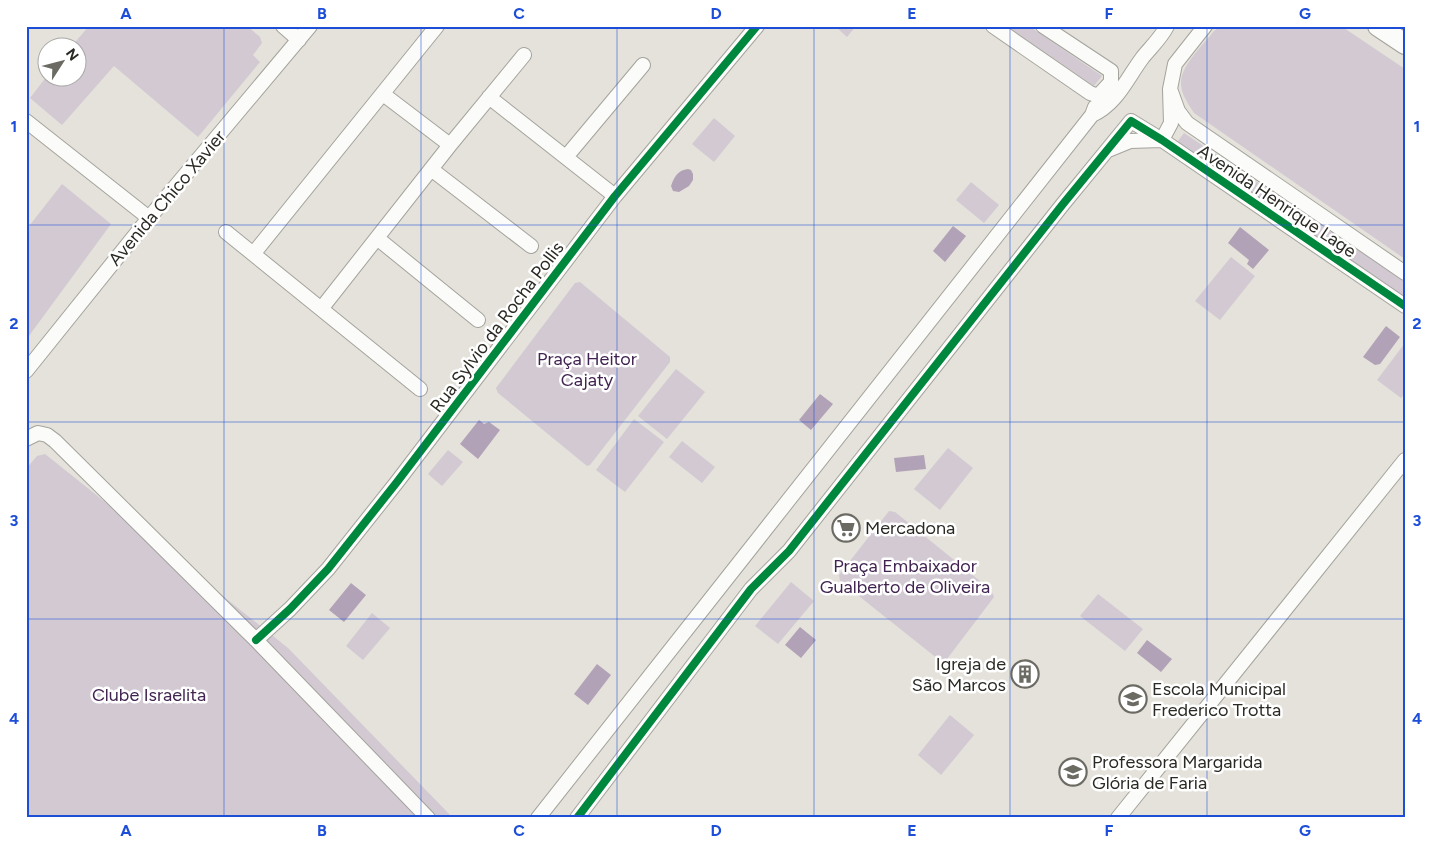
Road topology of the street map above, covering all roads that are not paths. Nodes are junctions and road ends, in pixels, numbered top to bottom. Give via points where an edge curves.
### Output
1 (283, 26) edge
2 (310, 26) edge
3 (437, 26) edge
4 (757, 26) edge
5 (992, 26) edge
6 (1043, 26) edge
7 (1167, 26) edge
8 (1205, 26) edge
9 (1378, 26) edge
10 (299, 40) junction
11 (1405, 44) edge
12 (524, 55) dead end
13 (643, 65) dead end
14 (1170, 89) junction
15 (383, 94) junction
16 (1098, 96) junction
17 (489, 97) junction
18 (1092, 115) junction
19 (26, 122) edge
20 (1162, 140) junction
21 (450, 145) junction
22 (1108, 150) junction
23 (566, 157) junction
24 (432, 169) junction
25 (615, 196) junction
26 (150, 218) junction
27 (226, 232) dead end
28 (377, 238) junction
29 (531, 246) dead end
30 (254, 253) junction
31 (1405, 273) edge
32 (1405, 306) edge
33 (321, 309) junction
34 (478, 320) dead end
35 (26, 371) edge
36 (420, 389) dead end
37 (26, 439) edge
38 (1405, 460) edge
39 (256, 640) junction
40 (428, 818) edge
41 (538, 818) edge
42 (577, 818) edge
43 (1118, 818) edge

1 - 10 street
2 - 10 street, Avenida Chico Xavier
3 - 15 street
4 - 25 street, Rua Sylvio da Rocha Pollis
5 - 16 street
6 - 16 street via 1111,71 1110,82
7 - 18 street via 1104,110
8 - 14 street via 1175,64
9 - 11 main road
10 - 26 street, Avenida Chico Xavier
12 - 17 street
13 - 23 street
14 - 20 street via 1170,123
14 - 31 street, Avenida Henrique Lage via 1178,111 1187,123
15 - 21 street
15 - 30 street
16 - 18 street
17 - 21 street
17 - 23 street
18 - 41 street
19 - 26 street
20 - 22 street via 1130,141
20 - 22 street, Avenida Henrique Lage via 1131,121
20 - 32 street, Avenida Henrique Lage
21 - 24 street
22 - 42 street via 789,551 751,589
23 - 25 street
24 - 28 street
24 - 29 street
25 - 39 street, Rua Sylvio da Rocha Pollis via 328,569
26 - 35 street, Avenida Chico Xavier
27 - 30 street
28 - 33 street
28 - 34 street
30 - 33 street
33 - 36 street
37 - 39 street via 38,433 55,441
38 - 43 street
39 - 40 street

